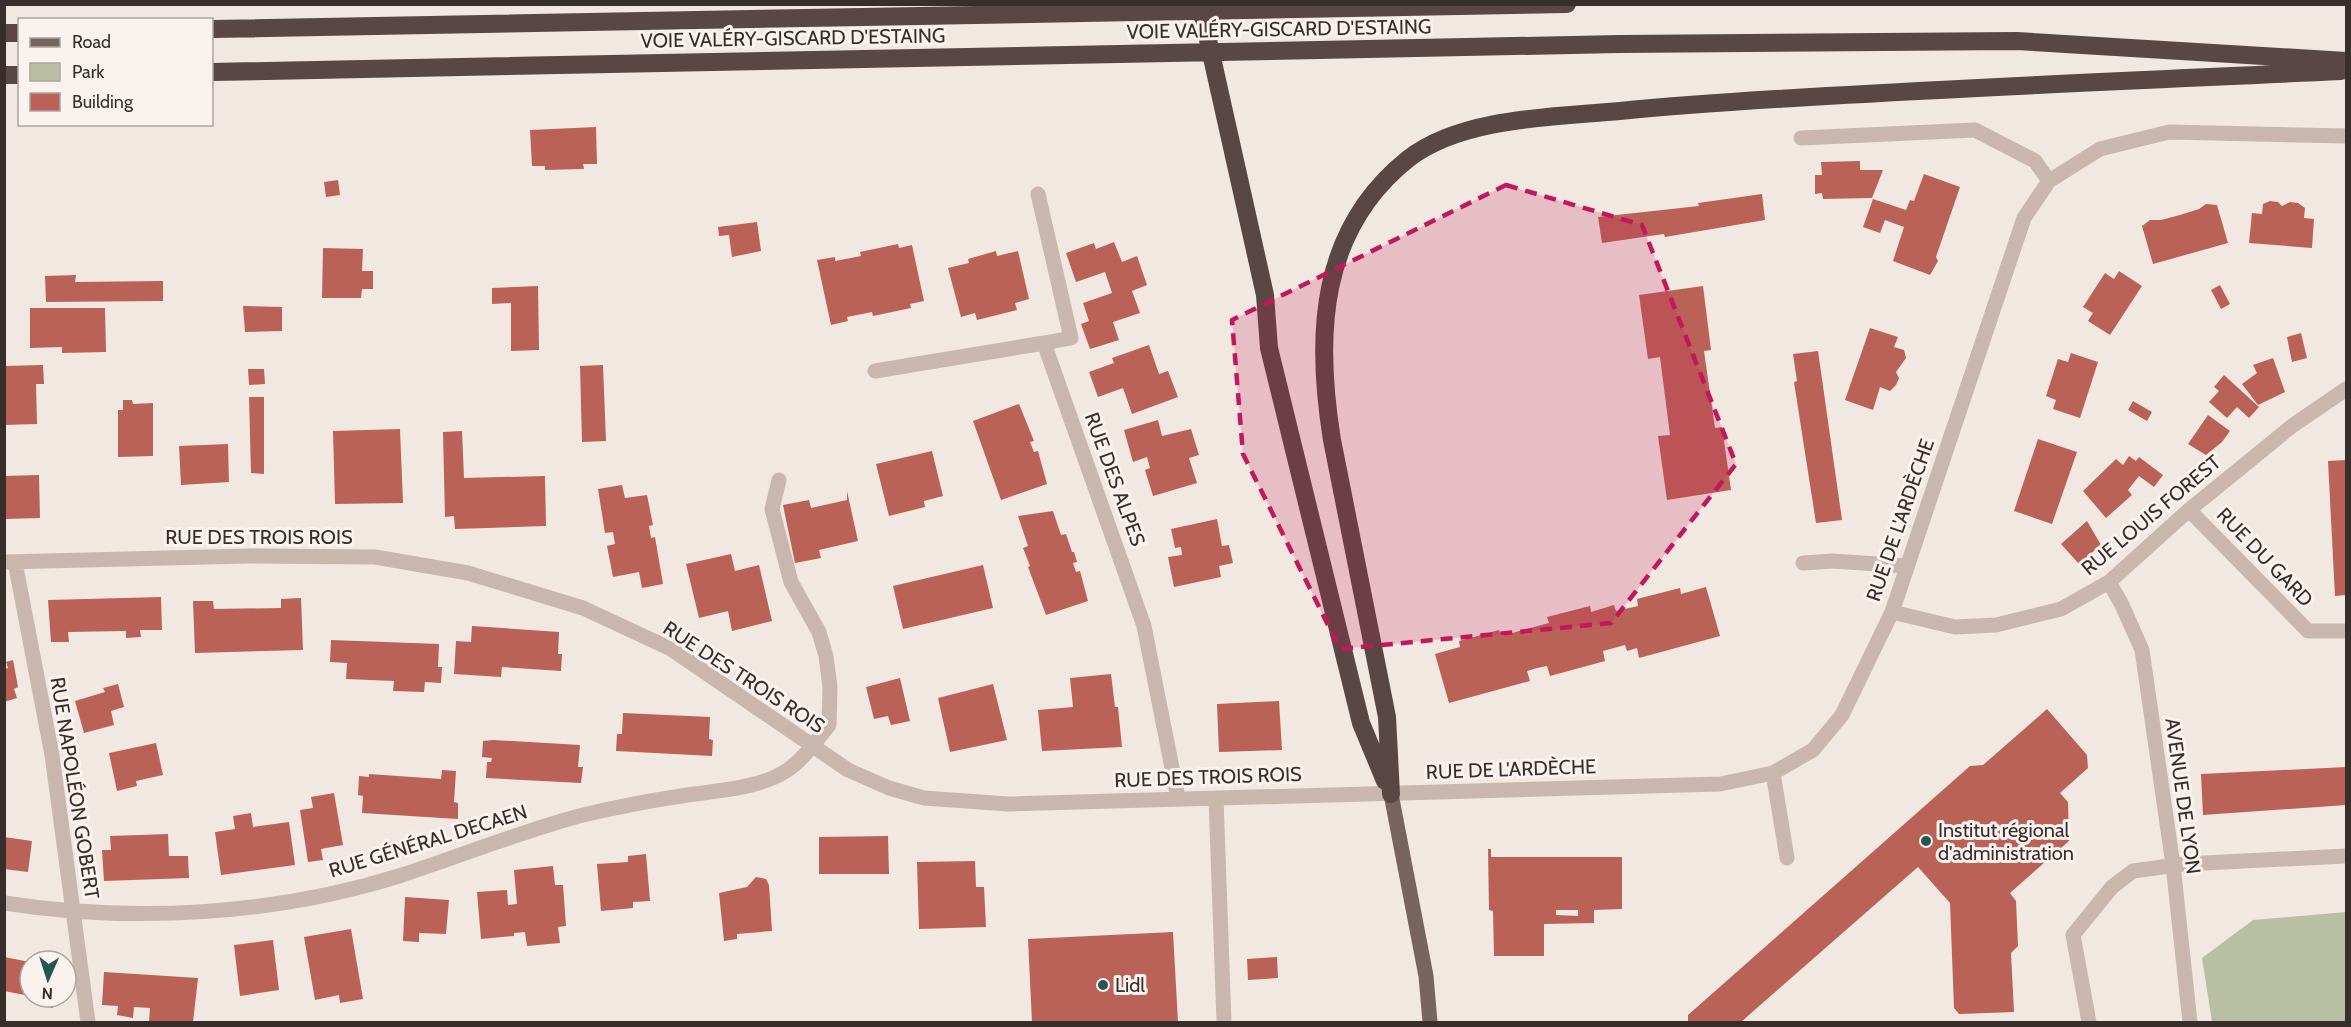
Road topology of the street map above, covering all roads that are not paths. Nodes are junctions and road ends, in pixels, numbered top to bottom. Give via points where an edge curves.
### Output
1 (1200, 4) edge
2 (1567, 4) edge
3 (213, 29) edge
4 (2346, 61) edge
5 (2346, 70) edge
6 (213, 72) edge
7 (2346, 136) edge
8 (1802, 138) dead end
9 (2049, 181) junction
10 (1038, 194) dead end
11 (1044, 342) junction
12 (875, 371) dead end
13 (2346, 388) edge
14 (779, 480) dead end
15 (2189, 510) junction
16 (10, 562) edge
17 (1803, 563) dead end
18 (1907, 566) junction
19 (2109, 582) junction
20 (1892, 612) junction
21 (2346, 631) edge
22 (812, 746) junction
23 (1773, 773) junction
24 (1391, 794) junction
25 (1178, 798) junction
26 (1216, 798) junction
27 (2346, 856) edge
28 (1787, 858) dead end
29 (2173, 865) junction
30 (4, 903) edge
31 (74, 911) junction
32 (88, 1023) edge
33 (1224, 1023) edge
34 (1430, 1023) edge
35 (2089, 1023) edge
36 (2190, 1023) edge

1 - 24 highway via 1265,295 1269,348 1361,723
2 - 3 highway, VOIE VALÉRY-GISCARD D'ESTAING
4 - 6 highway, VOIE VALÉRY-GISCARD D'ESTAING via 2017,41 1619,44
5 - 24 highway via 1730,101 1542,118 1492,125 1448,138 1411,157 1377,187 1346,234 1330,282 1323,333 1324,394 1388,717
7 - 9 street, RUE DE L'ARDÈCHE via 2169,132 2100,149
8 - 9 street via 1975,130 2034,161
9 - 18 street, RUE DE L'ARDÈCHE via 2024,218
10 - 11 street via 1071,338
11 - 12 street
11 - 25 street, RUE DES ALPES via 1144,626
13 - 15 street, RUE LOUIS FOREST via 2292,426
14 - 22 street, RUE GÉNÉRAL DECAEN via 772,509 791,582 819,632 830,687 829,724
15 - 19 street, RUE LOUIS FOREST
15 - 21 street, RUE DU GARD via 2308,631
16 - 22 street, RUE DES TROIS ROIS via 375,557 468,573 583,608 671,649
16 - 31 street, RUE NAPOLÉON GOBERT via 52,755
17 - 18 street
18 - 20 street, RUE DE L'ARDÈCHE
19 - 20 street, RUE LOUIS FOREST via 2061,609 1996,625 1955,627
19 - 29 street, AVENUE DE LYON via 2142,650
20 - 23 street, RUE DE L'ARDÈCHE via 1842,715 1813,750
22 - 25 street, RUE DES TROIS ROIS via 848,770 924,798 1008,804
22 - 31 street, RUE GÉNÉRAL DECAEN via 786,771 735,790 681,796 582,816 505,837 398,876 322,896 235,908 138,914
23 - 24 street, RUE DE L'ARDÈCHE via 1720,784
23 - 28 street
24 - 26 street, RUE DES TROIS ROIS
24 - 34 main road via 1426,976
25 - 26 street, RUE DES TROIS ROIS
26 - 33 street
27 - 29 street
29 - 35 street via 2133,871 2112,887 2073,935
29 - 36 street, AVENUE DE LYON
30 - 31 street, RUE GÉNÉRAL DECAEN
31 - 32 street, RUE NAPOLÉON GOBERT

